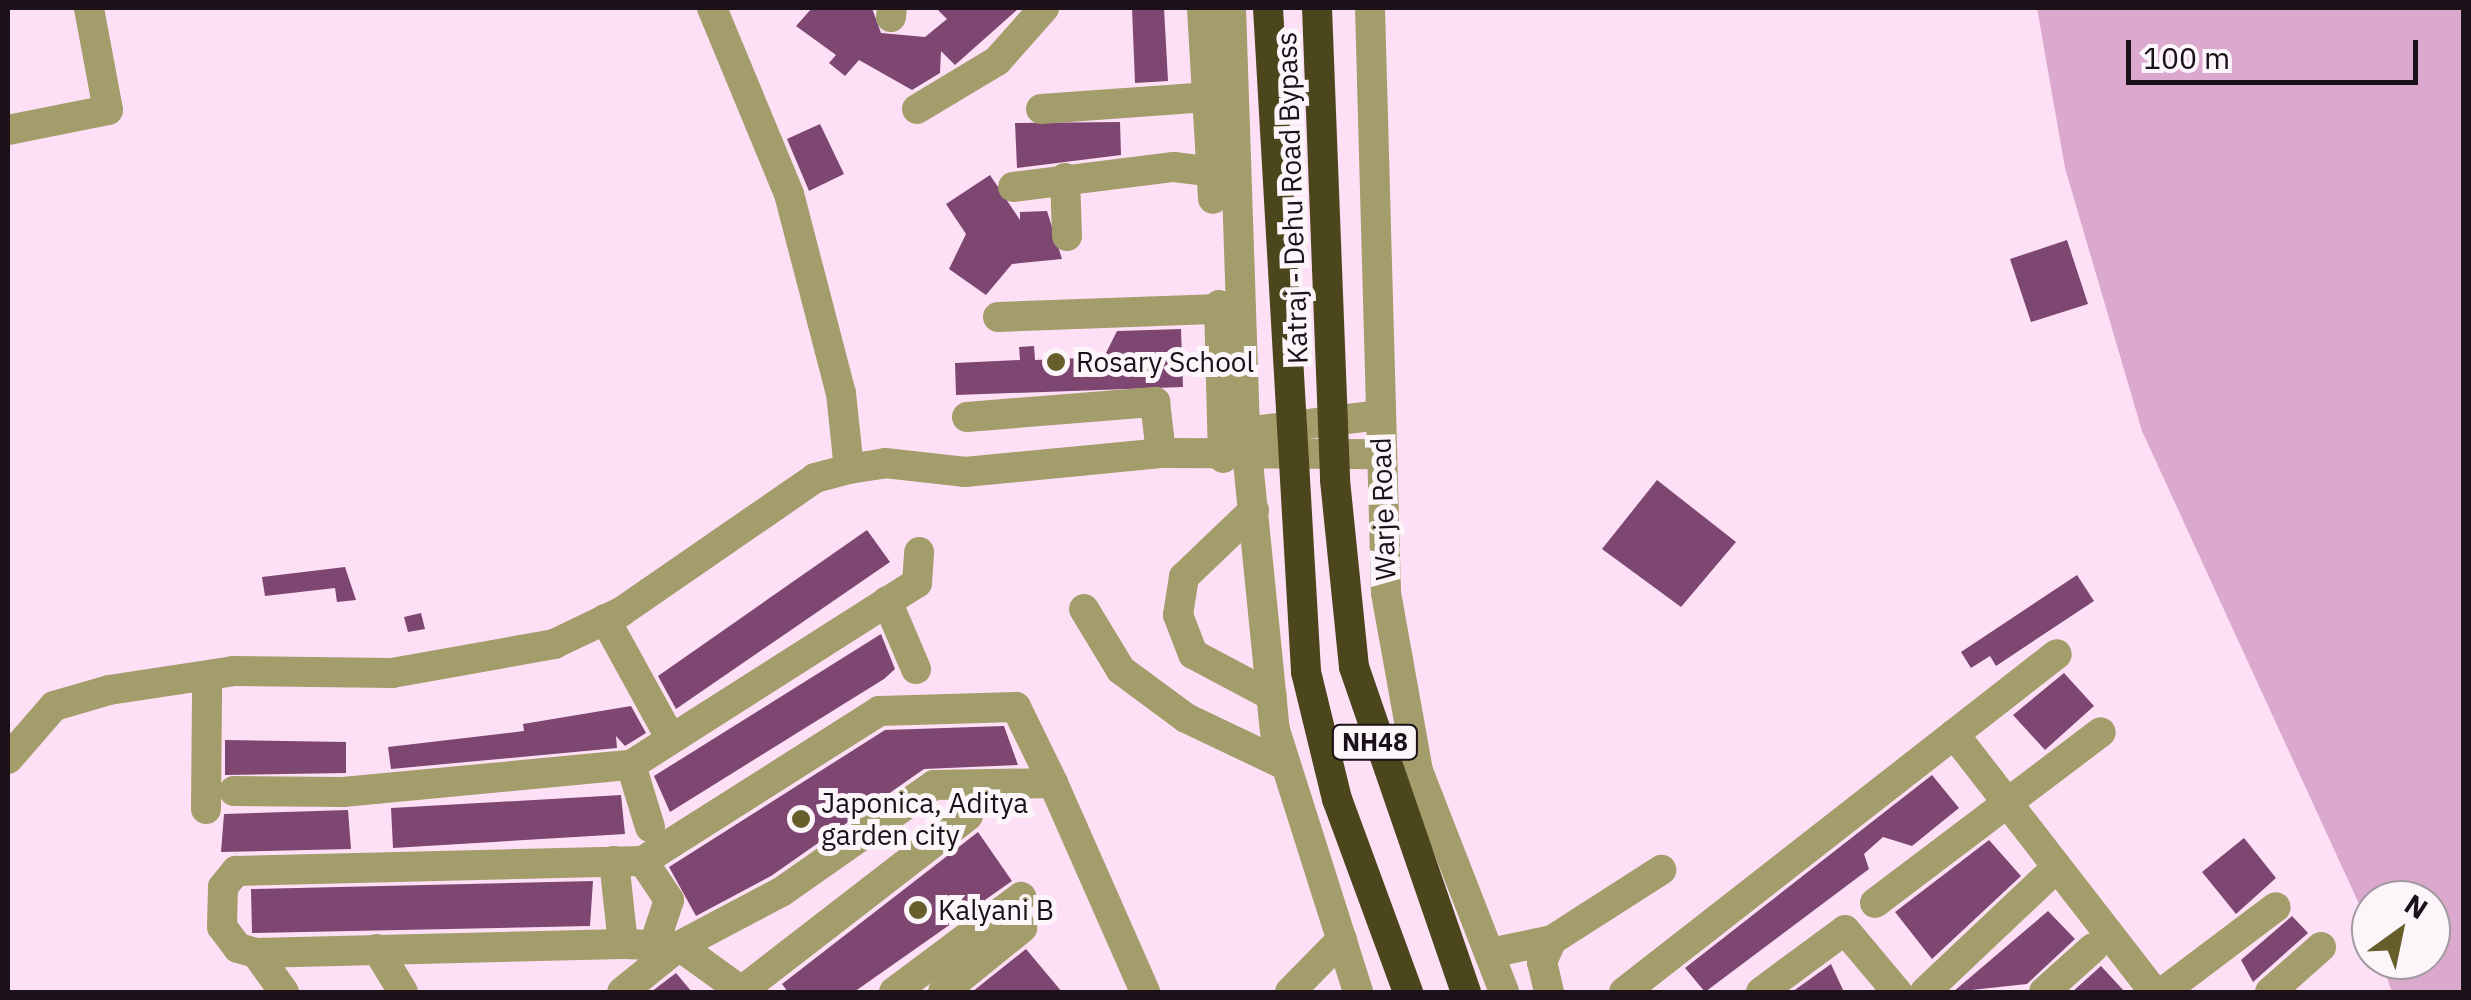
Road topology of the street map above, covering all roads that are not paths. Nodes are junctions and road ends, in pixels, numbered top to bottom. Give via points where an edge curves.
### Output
1 (89, 8) edge
2 (712, 8) edge
3 (1044, 8) edge
4 (1202, 8) edge
5 (1231, 8) edge
6 (1268, 8) edge
7 (1317, 8) edge
8 (1370, 8) edge
9 (1207, 96) junction
10 (917, 109) dead end
11 (1041, 109) dead end
12 (8, 130) edge
13 (1212, 172) junction
14 (1065, 178) junction
15 (1013, 187) dead end
16 (1067, 236) dead end
17 (1220, 309) junction
18 (998, 317) dead end
19 (1380, 415) junction
20 (967, 418) dead end
21 (1239, 450) junction
22 (1160, 453) junction
23 (1381, 454) junction
24 (850, 469) junction
25 (1254, 510) junction
26 (919, 552) dead end
27 (887, 601) junction
28 (1084, 609) dead end
29 (605, 620) junction
30 (2057, 654) dead end
31 (916, 669) dead end
32 (207, 682) junction
33 (1272, 696) junction
34 (2101, 732) dead end
35 (1954, 734) junction
36 (671, 739) junction
37 (8, 759) edge
38 (631, 765) junction
39 (1285, 765) junction
40 (1053, 784) junction
41 (234, 792) dead end
42 (2007, 802) junction
43 (206, 808) dead end
44 (968, 816) dead end
45 (650, 827) dead end
46 (628, 861) junction
47 (2056, 868) junction
48 (1661, 870) dead end
49 (1021, 897) dead end
50 (1875, 904) dead end
51 (2276, 907) dead end
52 (1022, 928) dead end
53 (1342, 940) junction
54 (1552, 940) junction
55 (623, 944) junction
56 (667, 945) junction
57 (2321, 946) dead end
58 (2093, 948) dead end
59 (378, 949) junction
60 (256, 953) junction
61 (1490, 953) junction
62 (1350, 988) edge
63 (284, 992) edge
64 (403, 992) edge
65 (622, 992) edge
66 (742, 992) edge
67 (894, 992) edge
68 (943, 992) edge
69 (1144, 992) edge
70 (1290, 992) edge
71 (1408, 992) edge
72 (1466, 992) edge
73 (1504, 992) edge
74 (1548, 992) edge
75 (1624, 992) edge
76 (1761, 992) edge
77 (1898, 992) edge
78 (1925, 992) edge
79 (2044, 992) edge
80 (2154, 992) edge
81 (2163, 992) edge
82 (2270, 992) edge

1 - 12 street via 108,110
2 - 24 street via 790,194 834,358
3 - 10 street via 997,61
4 - 9 street
5 - 21 street
6 - 71 highway, Katraj - Dehu Road Bypass / NH48 via 1306,672 1337,800
7 - 72 highway, Katraj - Dehu Road Bypass / NH48 via 1335,480 1354,667
8 - 19 street, Warje Road
9 - 11 street
9 - 13 street
13 - 14 street
13 - 17 street
14 - 15 street
14 - 16 street
17 - 18 street
17 - 21 street
19 - 21 street
19 - 23 street, Warje Road
20 - 22 street via 1155,402
21 - 22 street
21 - 23 street
21 - 25 street
22 - 24 street via 965,472 885,463
23 - 61 street, Warje Road via 1386,594 1418,771
24 - 29 street via 815,478
25 - 33 street
25 - 33 street via 1184,577 1178,615 1193,654
26 - 27 street via 917,583
27 - 31 street
27 - 36 street
28 - 39 street via 1122,670 1186,718
29 - 32 street via 554,644 392,674 234,671
29 - 36 street
30 - 35 street
32 - 37 street via 109,690 54,706
32 - 43 street
33 - 39 street
34 - 42 street
35 - 42 street
35 - 75 street
36 - 38 street
38 - 41 street via 343,792
38 - 45 street
39 - 53 street
40 - 46 street via 1016,708 879,711
40 - 56 street via 934,785 781,892
40 - 69 street
42 - 47 street
42 - 50 street
44 - 66 street
46 - 55 street
46 - 56 street via 668,900
46 - 60 street via 236,871 223,887 222,927 238,948
47 - 78 street
47 - 80 street
48 - 54 street
49 - 67 street
51 - 81 street
52 - 68 street
53 - 62 street
53 - 70 street
54 - 61 street
54 - 74 street via 1542,962
55 - 56 street
55 - 59 street
56 - 65 street
56 - 66 street
57 - 82 street
58 - 79 street
59 - 60 street
59 - 64 street
60 - 63 street
61 - 73 street, Warje Road
76 - 77 street via 1845,930

